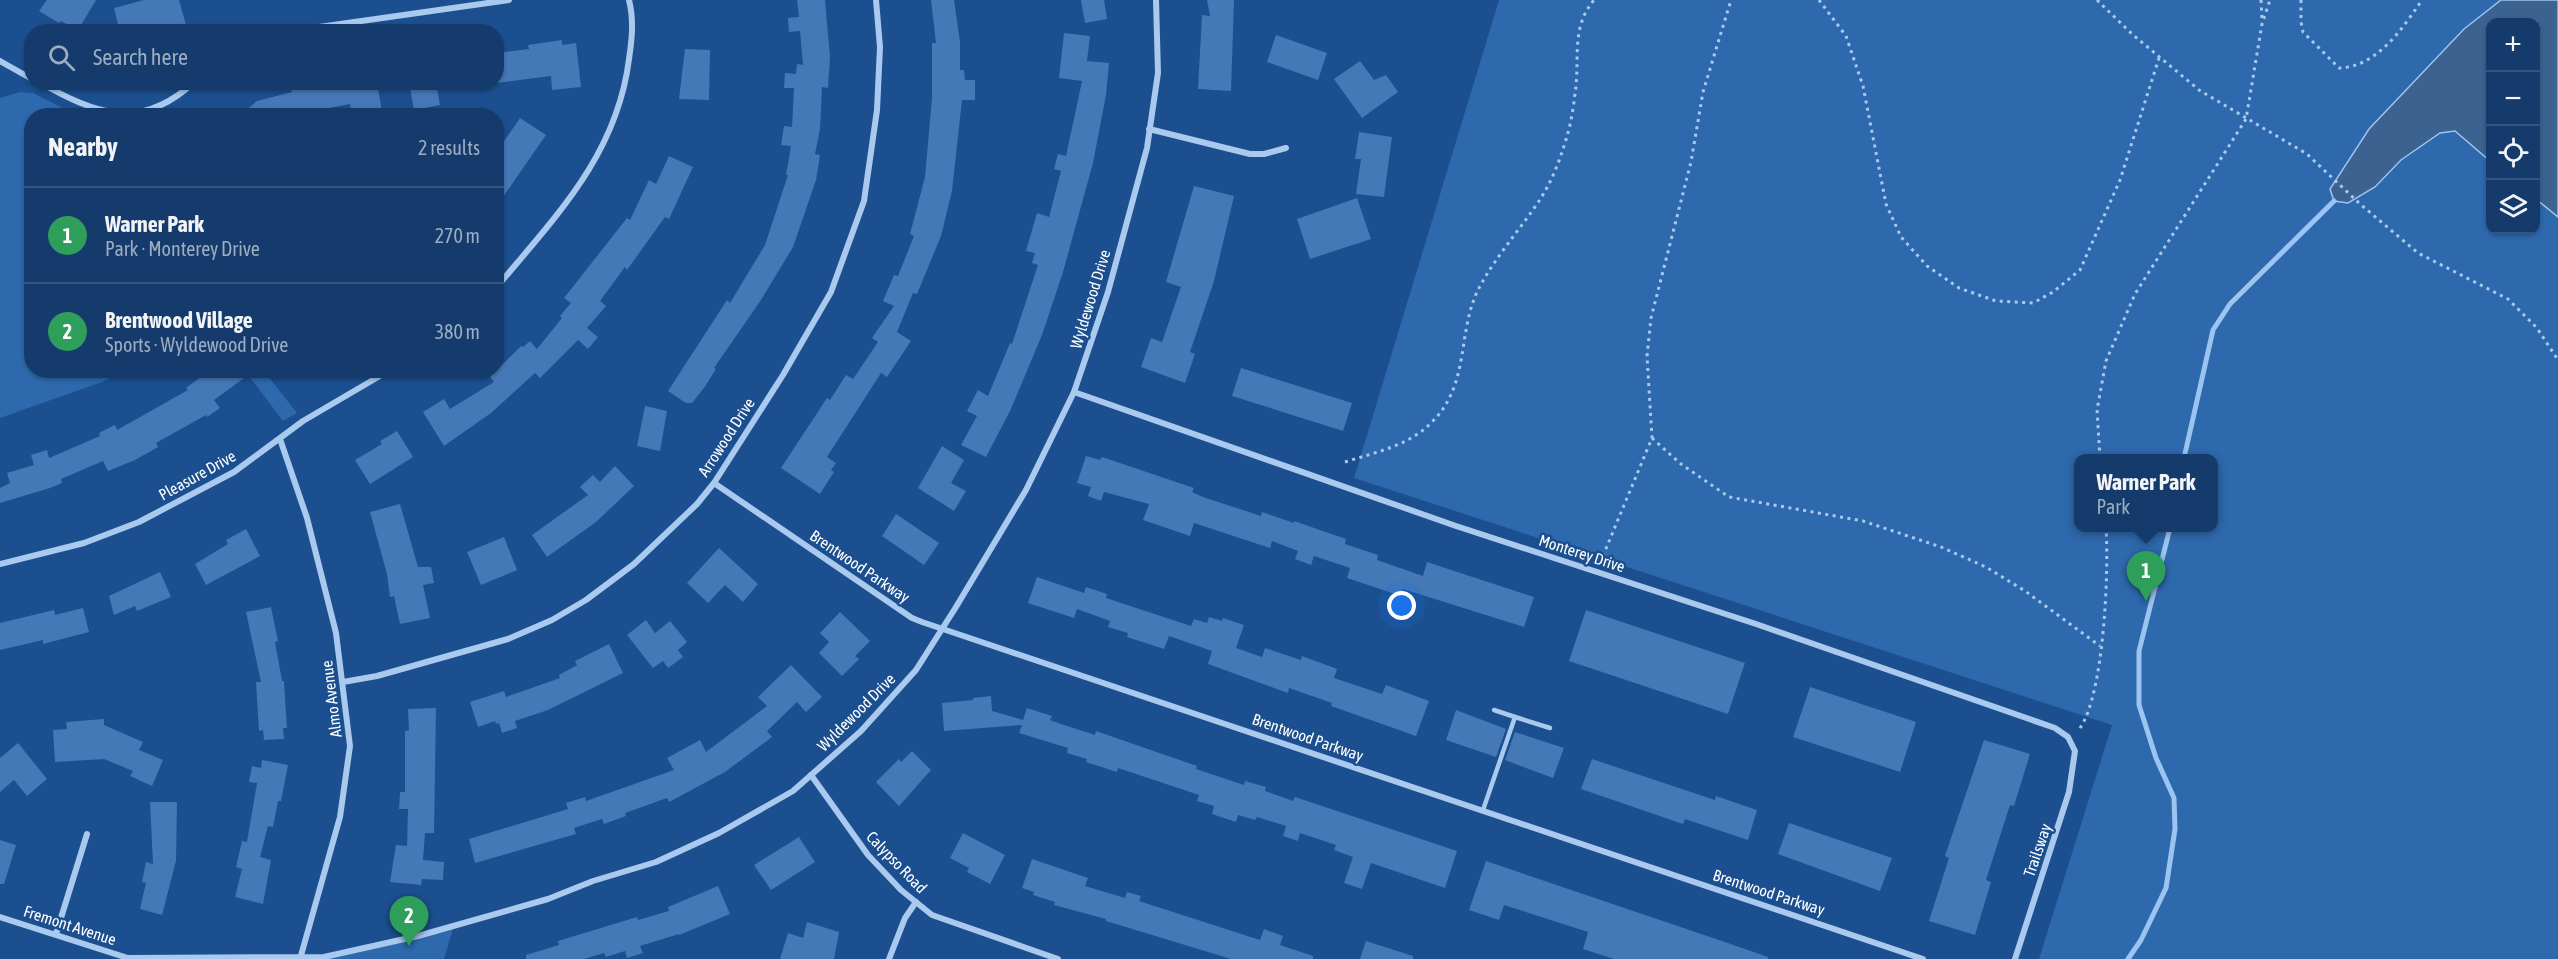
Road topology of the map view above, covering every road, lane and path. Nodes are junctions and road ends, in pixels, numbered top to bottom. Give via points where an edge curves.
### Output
1 (509, 0) edge
2 (629, 0) edge
3 (876, 0) edge
4 (1156, 0) edge
5 (1594, 0) edge
6 (1731, 0) edge
7 (1819, 0) edge
8 (2097, 0) edge
9 (2261, 0) edge
10 (2270, 0) edge
11 (2301, 0) edge
12 (2422, 0) edge
13 (340, 24) edge
14 (2262, 24) junction
15 (2159, 58) junction
16 (0, 61) edge
17 (24, 74) edge
18 (53, 90) edge
19 (186, 90) edge
20 (93, 108) edge
21 (152, 108) edge
22 (2246, 119) junction
23 (1149, 129) junction
24 (1286, 148) dead end
25 (504, 278) edge
26 (2558, 360) edge
27 (376, 378) edge
28 (1074, 392) junction
29 (1652, 438) junction
30 (280, 439) junction
31 (2100, 454) edge
32 (1345, 462) dead end
33 (714, 483) junction
34 (2106, 532) edge
35 (0, 564) edge
36 (1597, 572) junction
37 (943, 628) junction
38 (2100, 646) junction
39 (343, 682) junction
40 (1494, 710) dead end
41 (1515, 717) junction
42 (1550, 728) dead end
43 (2080, 728) dead end
44 (2074, 748) joint
45 (811, 775) junction
46 (1483, 810) junction
47 (87, 834) dead end
48 (916, 902) junction
49 (0, 917) edge
50 (56, 934) junction
51 (131, 958) edge
52 (300, 959) edge
53 (889, 959) edge
54 (1058, 959) edge
55 (1923, 959) edge
56 (2015, 959) edge

1 - 13 street
2 - 25 street via 633,31 626,85 611,130 575,193
3 - 33 street, Arrowood Drive via 880,47 877,110 864,201 831,292
4 - 23 street, Wyldewood Drive via 1158,73
5 - 32 path via 1576,39 1576,85 1558,166 1542,197 1491,267 1477,294 1453,393 1432,423 1406,442
6 - 29 path via 1703,92 1691,162 1651,318 1647,356
7 - 15 path via 1846,36 1863,86 1886,204 1901,237 1927,266 1959,288 1996,301 2033,303 2080,270 2120,180
8 - 15 path
9 - 14 path
10 - 14 path
11 - 12 path via 2303,32 2339,68 2351,68 2395,38
14 - 22 path
15 - 22 path via 2199,90
16 - 17 street
18 - 20 street
19 - 21 street via 178,98
22 - 26 path via 2298,148 2418,253 2508,299 2537,328
22 - 31 path via 2123,318 2106,361 2097,410
23 - 24 street via 1250,154
23 - 28 street, Wyldewood Drive via 1108,292
27 - 30 street, Pleasure Drive
28 - 36 street, Monterey Drive
28 - 37 street, Wyldewood Drive via 1026,490
29 - 36 path
29 - 38 path via 1729,498 1863,522 1941,547 1986,567
30 - 35 street, Pleasure Drive via 234,472 139,522 84,543
30 - 39 street, Almo Avenue via 307,518 336,633
33 - 37 street, Brentwood Parkway via 912,618
33 - 39 street, Arrowood Drive via 634,564 552,620 508,639
34 - 38 path via 2106,591
36 - 44 street, Monterey Drive via 2047,724 2068,737
37 - 45 street, Wyldewood Drive via 908,678 861,730
37 - 46 street, Brentwood Parkway
38 - 43 path via 2097,681 2087,719
39 - 52 street, Almo Avenue via 350,746 340,817
40 - 41 lane
41 - 42 lane
41 - 46 lane
44 - 56 street, Trailsway via 2069,792
45 - 48 street, Calypso Road via 868,855
45 - 52 street, Wyldewood Drive via 793,790 719,833 656,862 548,899 418,936
46 - 55 street, Brentwood Parkway
47 - 50 street
48 - 53 street via 905,918
48 - 54 street, Calypso Road via 932,915
49 - 50 street, Fremont Avenue
50 - 51 street, Fremont Avenue
51 - 52 street, Wyldewood Drive

